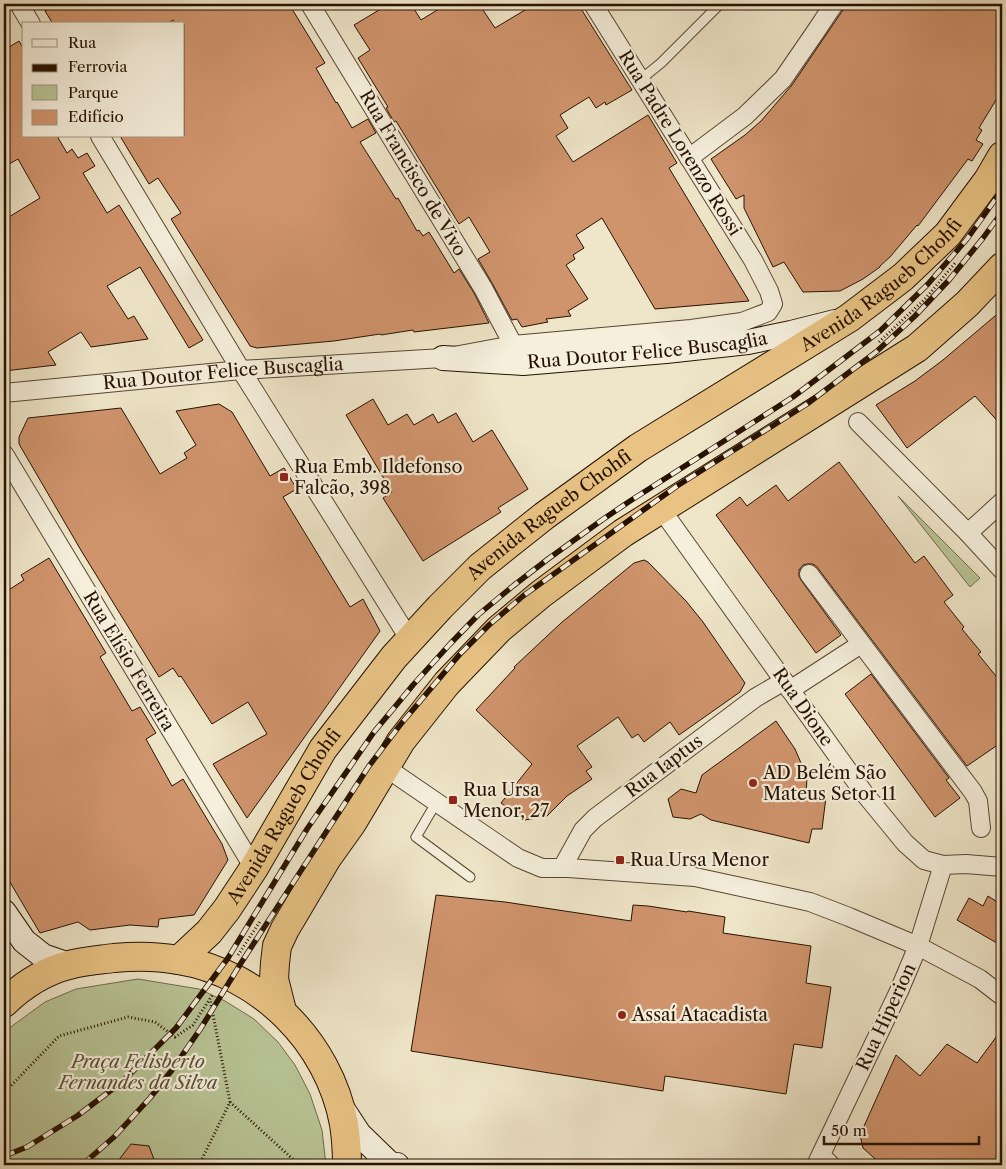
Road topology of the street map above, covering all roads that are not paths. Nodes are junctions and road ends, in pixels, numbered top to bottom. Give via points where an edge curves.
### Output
1 (19, 4) edge
2 (310, 4) edge
3 (593, 4) edge
4 (720, 4) edge
5 (834, 4) edge
6 (31, 22) edge
7 (640, 80) junction
8 (101, 138) edge
9 (1002, 156) edge
10 (689, 158) junction
11 (1002, 267) edge
12 (766, 284) joint
13 (849, 318) junction
14 (518, 354) junction
15 (443, 358) joint
16 (241, 370) junction
17 (4, 393) edge
18 (858, 422) dead end
19 (4, 454) edge
20 (1002, 502) edge
21 (661, 508) junction
22 (968, 533) junction
23 (1002, 570) edge
24 (809, 574) dead end
25 (410, 640) junction
26 (861, 644) junction
27 (787, 685) junction
28 (385, 767) junction
29 (436, 803) junction
30 (980, 828) dead end
31 (943, 865) junction
32 (1002, 867) edge
33 (254, 868) junction
34 (562, 868) junction
35 (470, 877) dead end
36 (4, 912) edge
37 (918, 946) junction
38 (179, 960) junction
39 (69, 965) junction
40 (1002, 996) edge
41 (4, 1003) edge
42 (282, 1011) junction
43 (338, 1102) junction
44 (820, 1158) edge
45 (347, 1165) edge
46 (397, 1165) edge
47 (837, 1165) edge

1 - 6 street
2 - 14 street, Rua Francisco de Vivo via 484,288
3 - 7 street, Rua Padre Lorenzo Rossi
4 - 7 lane
5 - 10 street via 782,79 745,116
7 - 10 street, Rua Padre Lorenzo Rossi
8 - 16 street
9 - 13 highway, Avenida Ragueb Chohfi via 948,234 903,277
10 - 12 street, Rua Padre Lorenzo Rossi
11 - 21 highway via 967,304 917,348
12 - 14 street, Rua Doutor Felice Buscaglia via 773,304 768,312 742,322
13 - 14 street, Rua Doutor Felice Buscaglia via 748,342 666,351
13 - 25 highway, Avenida Ragueb Chohfi via 638,448 544,516 480,567
14 - 15 street, Rua Doutor Felice Buscaglia
15 - 16 street, Rua Doutor Felice Buscaglia
16 - 17 street, Rua Doutor Felice Buscaglia
16 - 25 street
18 - 22 street
19 - 33 street, Rua Elísio Ferreira
20 - 22 street
21 - 27 street, Rua Dione
21 - 28 highway via 541,594 499,629 446,683
22 - 23 street
24 - 26 street
25 - 33 highway, Avenida Ragueb Chohfi via 323,749
26 - 27 street, Rua Iaptus
26 - 30 street via 973,792 978,801
27 - 31 street, Rua Dione via 864,793 905,843 924,860
27 - 34 street, Rua Iaptus via 755,698 595,818 583,830
28 - 29 street
28 - 42 highway via 277,946 274,979
29 - 34 street via 518,858 542,868
29 - 35 lane via 416,837
31 - 32 street, Rua Dione
31 - 37 street, Rua Hiperion
33 - 38 highway, Avenida Ragueb Chohfi via 209,932
34 - 37 street via 695,877 738,886 810,902
36 - 39 street via 24,941 43,956
37 - 40 street via 980,979
37 - 44 street, Rua Hiperion
38 - 39 highway via 138,956
38 - 42 highway via 234,978
39 - 41 highway via 39,977
42 - 43 highway via 306,1038 325,1068
43 - 45 highway via 344,1124
43 - 46 street via 359,1134 390,1164
44 - 47 lane

